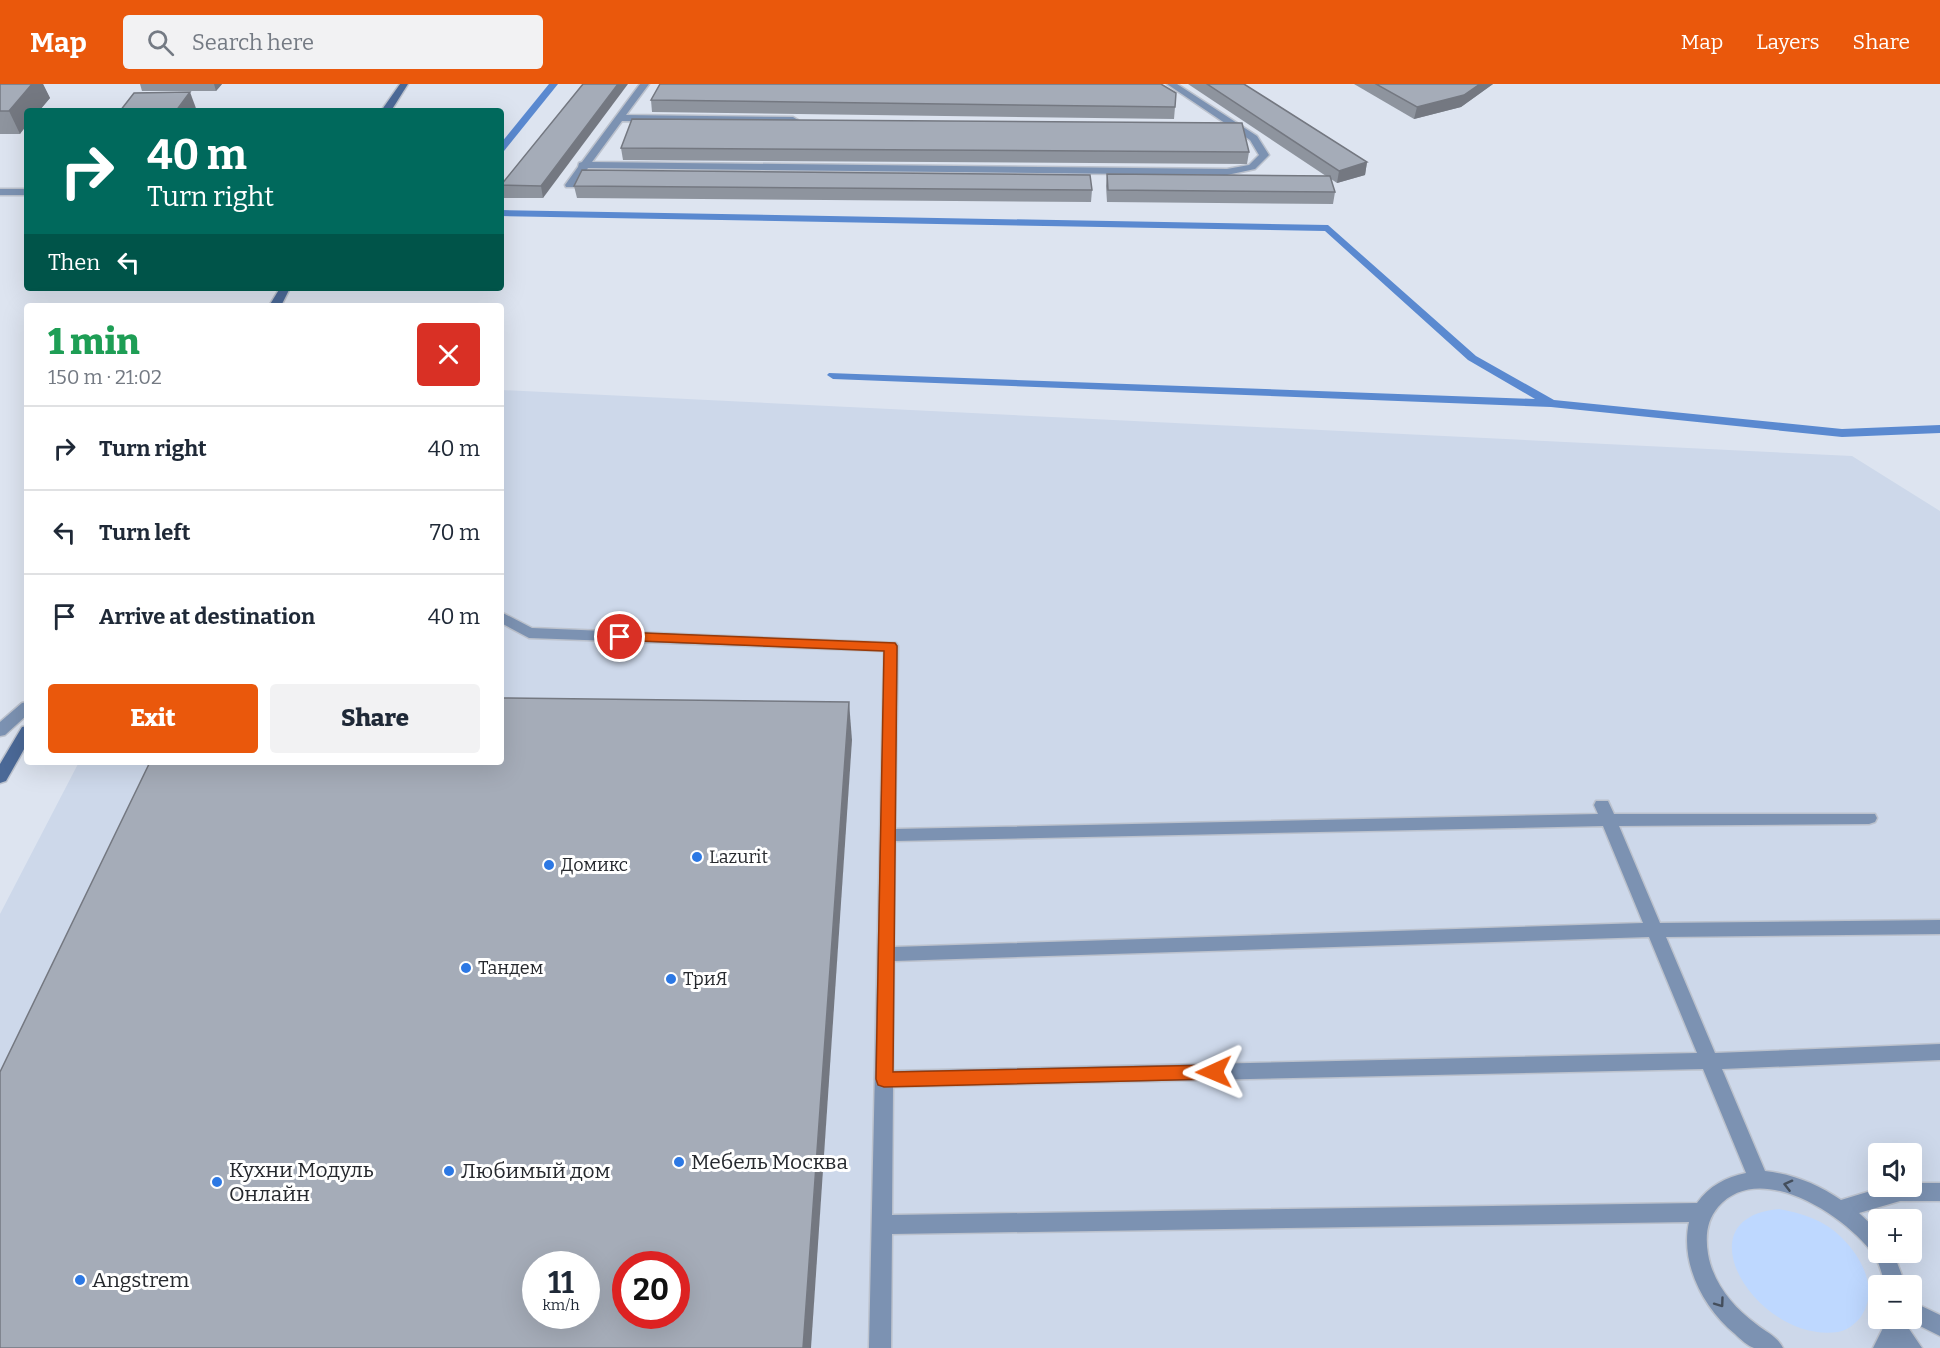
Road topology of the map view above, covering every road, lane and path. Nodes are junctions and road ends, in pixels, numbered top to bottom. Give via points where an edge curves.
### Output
1 (404, 84) edge
2 (645, 84) edge
3 (1171, 84) edge
4 (388, 108) edge
5 (620, 118) junction
6 (809, 120) edge
7 (1213, 126) edge
8 (1236, 126) junction
9 (582, 165) junction
10 (570, 185) dead end
11 (0, 192) edge
12 (24, 192) edge
13 (504, 619) edge
14 (24, 710) edge
15 (0, 731) edge
16 (24, 736) edge
17 (0, 777) edge
18 (1605, 813) junction
19 (1869, 818) dead end
20 (887, 835) junction
21 (1940, 927) edge
22 (1654, 930) junction
23 (885, 954) junction
24 (1940, 1052) edge
25 (1709, 1061) junction
26 (884, 1079) junction
27 (1759, 1180) junction
28 (1940, 1192) edge
29 (1841, 1209) junction
30 (1702, 1212) junction
31 (882, 1225) junction
32 (1868, 1233) edge
33 (1922, 1317) edge
34 (1940, 1326) edge
35 (1894, 1329) edge
36 (1900, 1329) edge
37 (880, 1348) edge
38 (1772, 1348) edge
39 (1884, 1348) edge
40 (1911, 1348) edge

1 - 4 main road
2 - 5 lane
3 - 8 lane
5 - 6 lane
5 - 9 lane
7 - 8 lane
8 - 9 lane via 1254,138 1264,155 1252,167 1227,172
9 - 10 lane
11 - 12 lane
13 - 20 lane via 529,633 891,646
14 - 15 lane
16 - 17 main road
18 - 19 lane
18 - 20 lane
18 - 22 lane
20 - 23 lane
21 - 22 lane
22 - 23 lane
22 - 25 lane
23 - 26 lane
24 - 25 lane
25 - 26 lane
25 - 27 lane
26 - 31 lane
29 -> 27 lane via 1814,1193
27 - 30 lane via 1735,1184 1715,1196
28 - 29 lane via 1900,1192
29 - 32 lane
30 - 31 lane
30 -> 38 lane via 1696,1234 1698,1258 1708,1286 1725,1311 1749,1334
31 - 37 lane
33 - 34 lane
35 - 39 lane
36 - 40 lane

